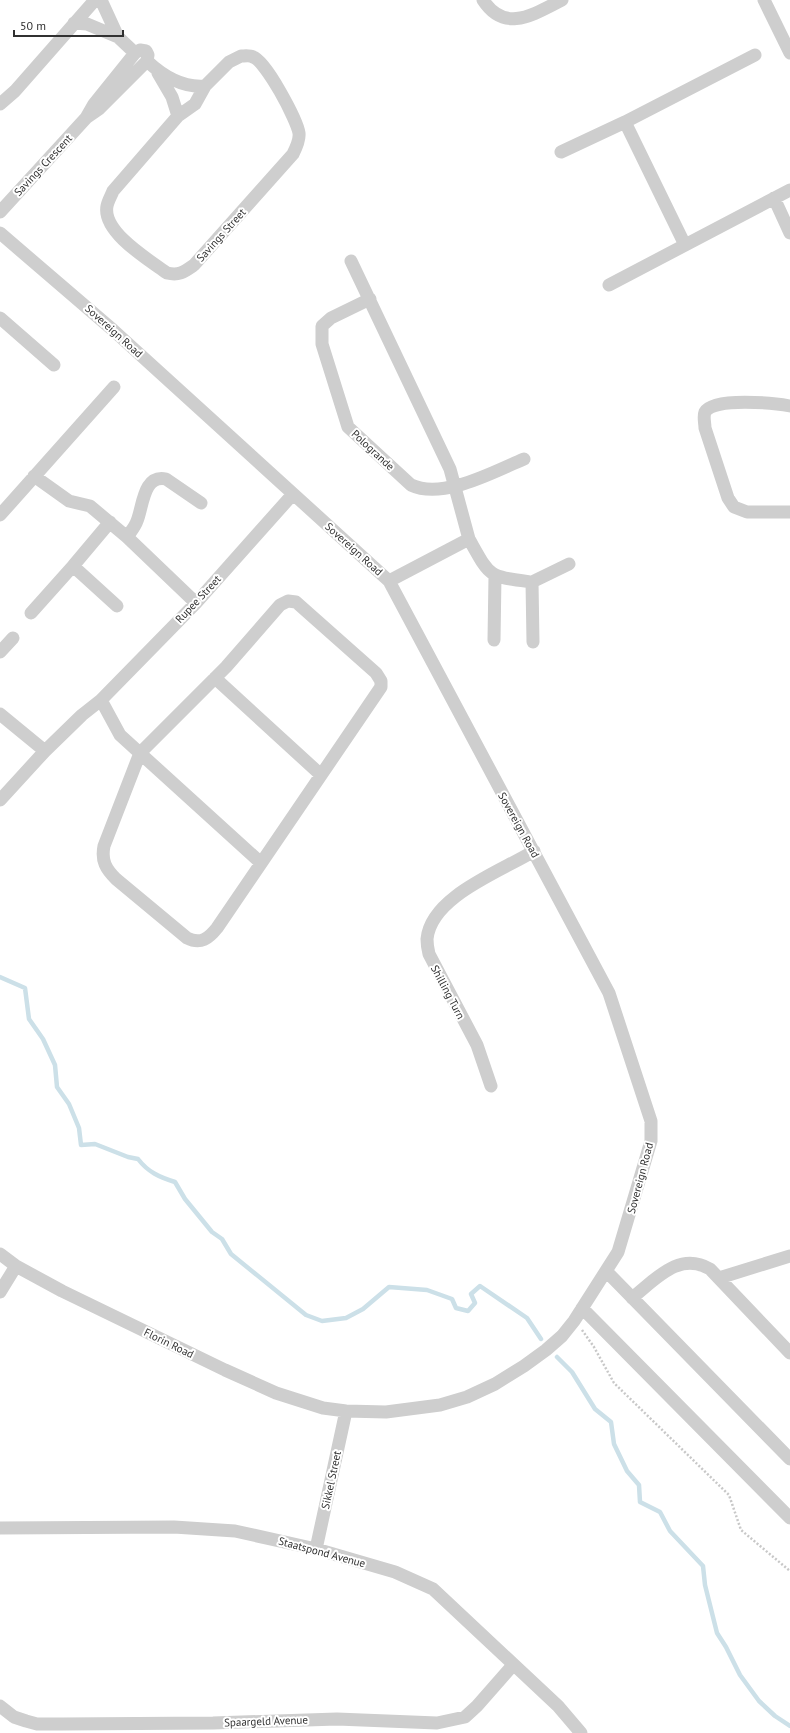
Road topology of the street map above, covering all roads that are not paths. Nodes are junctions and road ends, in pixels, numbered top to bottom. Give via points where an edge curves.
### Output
1 (95, 0) edge
2 (101, 0) edge
3 (483, 0) edge
4 (562, 0) edge
5 (764, 0) edge
6 (74, 23) junction
7 (118, 37) junction
8 (135, 53) junction
9 (790, 53) edge
10 (755, 56) dead end
11 (147, 61) junction
12 (158, 72) junction
13 (205, 86) junction
14 (0, 104) edge
15 (178, 116) junction
16 (86, 118) junction
17 (625, 122) junction
18 (561, 152) dead end
19 (790, 190) edge
20 (774, 198) junction
21 (0, 212) edge
22 (0, 233) edge
23 (790, 233) edge
24 (685, 245) junction
25 (352, 261) dead end
26 (609, 285) dead end
27 (370, 299) junction
28 (0, 318) edge
29 (54, 365) dead end
30 (114, 387) dead end
31 (790, 406) edge
32 (524, 459) dead end
33 (34, 476) junction
34 (455, 487) junction
35 (293, 494) junction
36 (202, 502) dead end
37 (790, 512) edge
38 (0, 515) edge
39 (110, 522) junction
40 (127, 537) junction
41 (469, 539) junction
42 (569, 564) dead end
43 (73, 566) junction
44 (495, 576) junction
45 (389, 581) junction
46 (532, 582) junction
47 (196, 602) junction
48 (117, 606) dead end
49 (31, 613) dead end
50 (13, 638) dead end
51 (494, 640) dead end
52 (533, 642) dead end
53 (0, 652) edge
54 (215, 678) junction
55 (101, 700) junction
56 (0, 714) edge
57 (45, 752) junction
58 (140, 753) junction
59 (321, 775) junction
60 (0, 800) edge
61 (534, 851) junction
62 (261, 863) junction
63 (491, 1086) dead end
64 (0, 1254) edge
65 (790, 1256) edge
66 (16, 1266) junction
67 (607, 1272) junction
68 (719, 1278) junction
69 (0, 1292) edge
70 (632, 1298) junction
71 (582, 1308) junction
72 (790, 1352) edge
73 (346, 1411) junction
74 (790, 1459) edge
75 (790, 1518) edge
76 (0, 1528) edge
77 (316, 1549) junction
78 (514, 1665) junction
79 (0, 1706) edge
80 (212, 1728) edge
81 (581, 1733) edge

1 - 6 street
2 - 7 street
3 - 4 street via 488,8 501,17 519,19
5 - 9 street
6 - 7 street via 86,24
6 - 14 street via 15,91
7 - 8 street
8 - 11 street via 140,50 146,51
8 - 16 street, Savings Crescent via 94,104
10 - 17 street
11 - 12 street
11 - 16 street, Savings Crescent
12 - 13 street via 186,85
12 - 15 street via 172,97
13 - 15 street, Savings Street via 195,104
13 - 15 street, Savings Street via 229,62 241,56 253,56 264,64 294,117 299,134 298,143 293,154 194,265 176,275 163,270 116,233 108,218 107,206 113,191
16 - 21 street, Savings Crescent
17 - 18 street
17 - 24 street
19 - 20 street
20 - 23 street
20 - 24 street
22 - 35 street, Sovereign Road via 113,330
24 - 26 street
25 - 27 street
27 - 34 street via 450,469
27 - 34 street, Pologrande via 331,318 322,326 322,344 348,428 411,485 426,490
28 - 29 street
30 - 33 street
31 - 37 street via 729,403 709,409 704,419 728,498 734,507 747,512
32 - 34 street, Pologrande
33 - 38 street
33 - 39 street via 69,501 90,506
34 - 41 street
35 - 45 street, Sovereign Road
35 - 47 street, Rupee Street
36 - 40 street via 159,477 142,497 138,518
39 - 40 street
39 - 43 street
40 - 47 street
41 - 44 street via 485,567
41 - 45 street
42 - 46 street
43 - 48 street
43 - 49 street
44 - 46 street
44 - 51 street
45 - 61 street, Sovereign Road
46 - 52 street
47 - 55 street, Rupee Street
50 - 53 street
54 - 58 street
54 - 59 street
54 - 59 street via 280,605 288,601 296,602 376,673 381,687
55 - 57 street, Rupee Street
55 - 58 street via 120,735
56 - 57 street
57 - 60 street, Rupee Street
58 - 62 street
58 - 62 street via 103,854 107,870 116,879 187,938 200,942 218,928
59 - 62 street
61 - 63 street, Shilling Turn via 460,892 445,905 431,927 427,939 431,960 476,1045
61 - 67 street, Sovereign Road via 609,993 651,1121 651,1141 631,1214 618,1252
64 - 66 street, Florin Road
65 - 68 street
66 - 69 street
66 - 73 street, Florin Road via 115,1317 276,1393 323,1408
67 - 70 street
67 - 71 street, Sovereign Road
68 - 70 street via 702,1264 686,1262 666,1272
68 - 72 street
70 - 74 street
71 - 73 street, Sovereign Road via 562,1336 546,1350 495,1384 467,1397 440,1405 405,1410
71 - 75 street
73 - 77 street, Sikkel Street
76 - 77 street, Staatspond Avenue via 174,1527 235,1532
77 - 78 street, Staatspond Avenue via 394,1572 433,1589
78 - 80 street, Spaargeld Avenue via 477,1706 465,1716 454,1720 437,1723 337,1719
78 - 81 street, Staatspond Avenue via 558,1706
79 - 80 street, Spaargeld Avenue via 14,1716 37,1724

